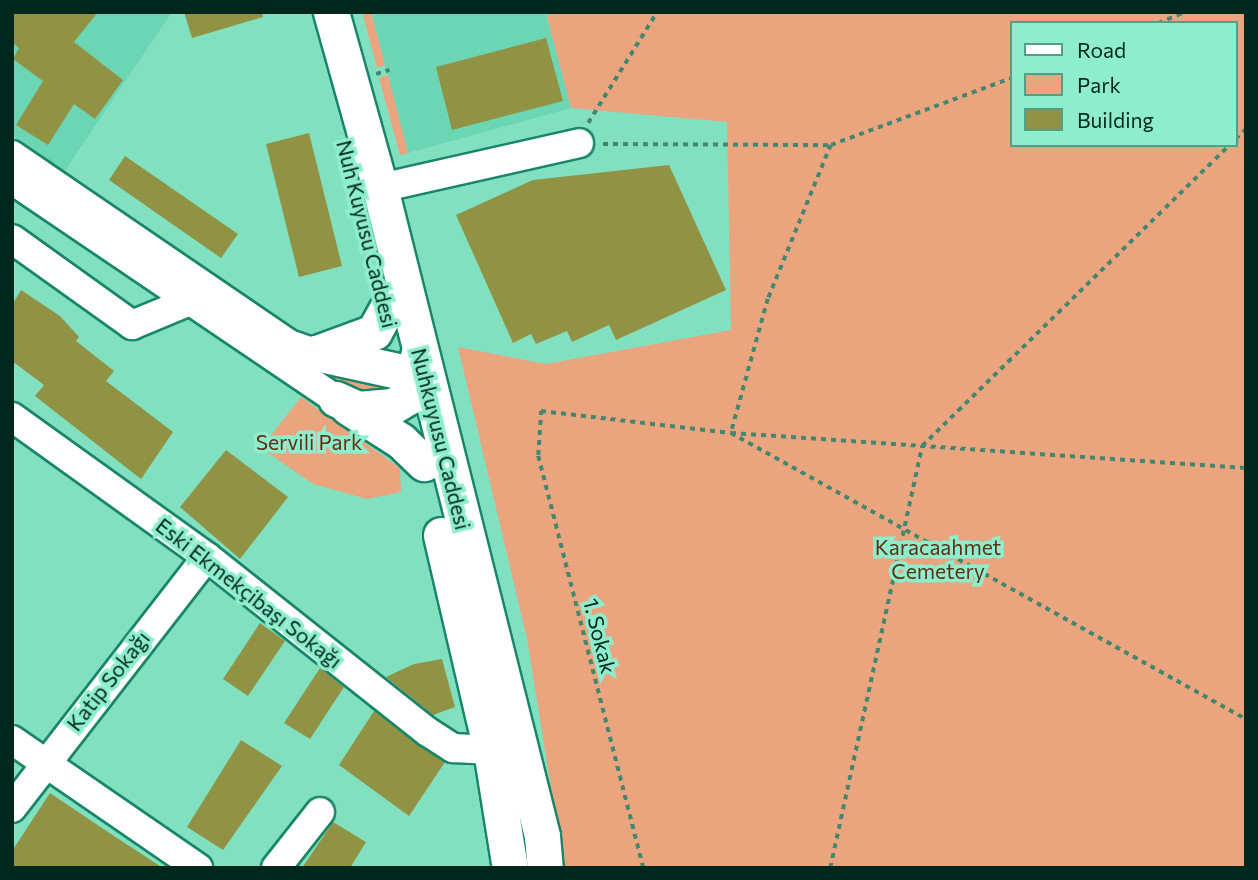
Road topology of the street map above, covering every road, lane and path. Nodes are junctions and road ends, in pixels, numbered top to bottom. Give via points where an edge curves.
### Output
1 (309, 12) edge
2 (331, 12) edge
3 (657, 12) edge
4 (1185, 12) edge
5 (1163, 21) edge
6 (390, 70) dead end
7 (374, 75) dead end
8 (1010, 78) edge
9 (579, 143) junction
10 (831, 145) junction
11 (1227, 147) edge
12 (12, 155) edge
13 (351, 169) junction
14 (12, 180) edge
15 (380, 188) junction
16 (366, 223) junction
17 (12, 239) edge
18 (190, 301) junction
19 (387, 309) junction
20 (316, 353) junction
21 (415, 377) junction
22 (336, 400) junction
23 (12, 418) edge
24 (731, 433) junction
25 (922, 446) junction
26 (424, 463) junction
27 (1246, 468) edge
28 (907, 531) junction
29 (207, 556) junction
30 (1246, 719) edge
31 (12, 740) edge
32 (492, 750) junction
33 (45, 762) junction
34 (12, 808) edge
35 (320, 812) dead end
36 (198, 868) edge
37 (276, 868) edge
38 (510, 868) edge
39 (545, 868) edge
40 (643, 868) edge
41 (830, 868) edge

1 - 13 main road, Nuh Kuyusu Caddesi
2 - 15 main road, Nuhkuyusu Caddesi
3 - 9 path via 593,110
4 - 5 path
6 - 7 path
8 - 10 path
9 - 10 path via 726,148
9 - 15 street
10 - 24 path via 768,299
11 - 25 path
12 - 20 street via 289,344
13 - 15 main road
13 - 16 main road, Nuh Kuyusu Caddesi
14 - 18 street
15 - 16 main road
15 - 21 main road, Nuhkuyusu Caddesi
16 - 19 main road, Nuh Kuyusu Caddesi
17 - 18 street via 132,325
18 - 22 street
19 - 20 main road via 374,332
19 - 21 main road, Nuh Kuyusu Caddesi
20 - 21 main road
21 - 22 main road via 388,408 369,410
21 - 26 main road, Nuh Kuyusu Caddesi
21 - 39 main road, Nuhkuyusu Caddesi via 542,836
22 - 26 main road via 401,441
23 - 29 street, Eski Ekmekçibaşı Sokağı
24 - 25 path
24 - 28 path
24 - 40 path, 1. Sokak via 541,411 538,455
25 - 27 path
25 - 28 path
26 - 32 main road, Nuh Kuyusu Caddesi
28 - 30 path
28 - 41 path
29 - 32 street, Eski Ekmekçibaşı Sokağı via 428,732 453,748
29 - 33 street, Katip Sokağı
31 - 33 street
32 - 38 main road, Nuh Kuyusu Caddesi
33 - 34 street, Katip Sokağı
33 - 36 street
35 - 37 street

